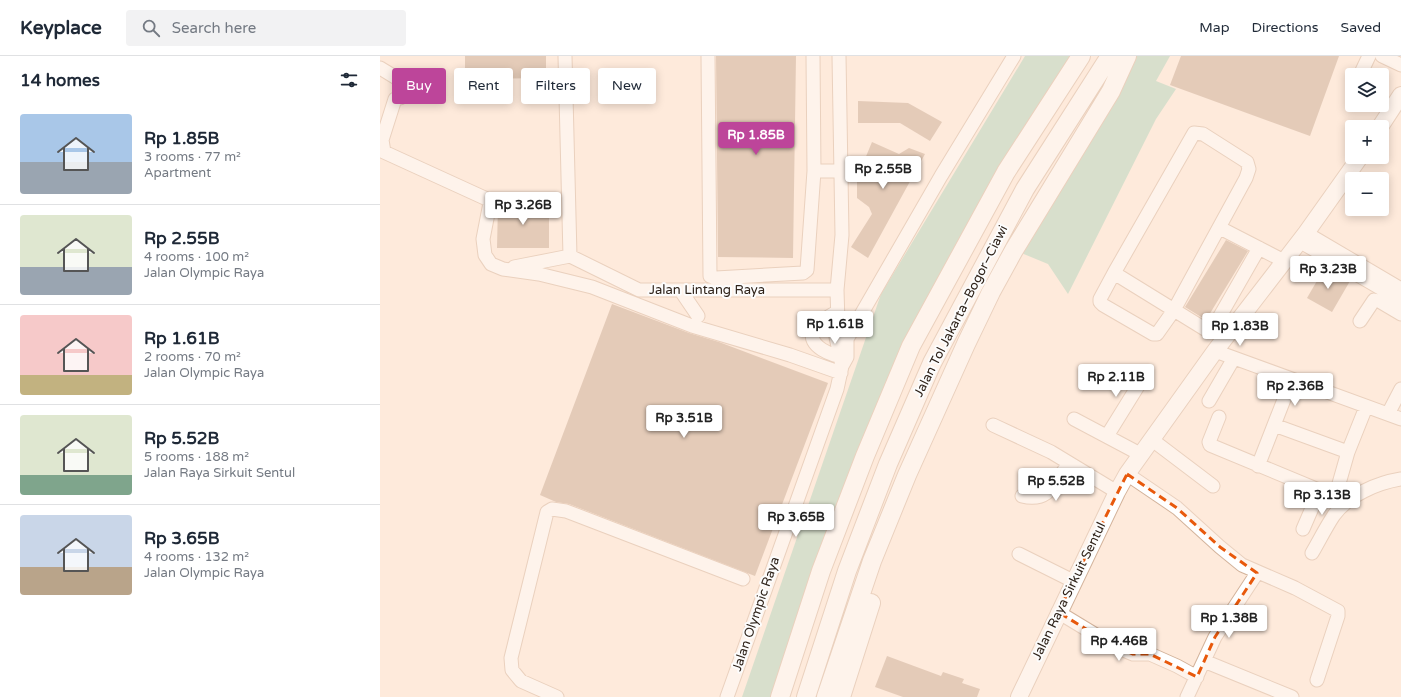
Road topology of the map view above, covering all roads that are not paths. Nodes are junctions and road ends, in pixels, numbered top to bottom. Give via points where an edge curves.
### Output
1 (565, 56) edge
2 (708, 56) edge
3 (813, 56) edge
4 (839, 56) edge
5 (1014, 56) edge
6 (1080, 56) edge
7 (1110, 56) edge
8 (1127, 56) edge
9 (1368, 56) edge
10 (1382, 56) edge
11 (1401, 65) edge
12 (380, 68) edge
13 (1363, 68) edge
14 (1401, 95) edge
15 (1385, 120) edge
16 (1355, 164) edge
17 (814, 171) junction
18 (842, 171) junction
19 (1220, 228) junction
20 (1302, 237) junction
21 (1259, 248) junction
22 (570, 256) junction
23 (1284, 261) junction
24 (503, 269) junction
25 (1114, 273) junction
26 (1401, 289) edge
27 (837, 290) junction
28 (681, 291) junction
29 (1401, 300) edge
30 (1174, 310) junction
31 (1401, 314) edge
32 (698, 316) dead end
33 (837, 318) junction
34 (1360, 321) dead end
35 (847, 339) junction
36 (1215, 351) junction
37 (1234, 358) junction
38 (842, 363) junction
39 (1146, 373) dead end
40 (1292, 379) junction
41 (1401, 388) edge
42 (1209, 401) dead end
43 (1366, 406) junction
44 (1388, 414) junction
45 (1219, 417) dead end
46 (1074, 419) dead end
47 (1401, 419) edge
48 (993, 425) dead end
49 (1274, 425) junction
50 (1107, 436) junction
51 (1151, 439) junction
52 (1348, 452) junction
53 (1140, 454) junction
54 (1069, 463) junction
55 (1258, 466) junction
56 (1127, 474) junction
57 (907, 476) junction
58 (1401, 479) edge
59 (1213, 486) dead end
60 (1117, 492) junction
61 (1319, 492) junction
62 (1022, 496) dead end
63 (1302, 529) dead end
64 (1312, 553) dead end
65 (1019, 554) dead end
66 (1257, 572) junction
67 (743, 579) dead end
68 (1073, 581) junction
69 (1058, 612) junction
70 (1204, 661) junction
71 (1197, 677) junction
72 (1317, 680) dead end
73 (557, 697) edge
74 (728, 697) edge
75 (780, 697) edge
76 (806, 697) edge
77 (826, 697) edge
78 (841, 697) edge
79 (1019, 697) edge
80 (1187, 697) edge
81 (1292, 697) edge

1 - 22 street
2 - 17 street via 710,276 713,278 803,273 807,270
3 - 17 street
4 - 18 street, Jalan Olympic Raya
5 - 35 street
6 - 75 highway, Jalan Tol Jakarta–Bogor–Ciawi via 1006,172 911,346 821,571
7 - 76 highway, Jalan Tol Jakarta–Bogor–Ciawi via 1024,189 932,363 888,464 847,571
8 - 57 highway via 1111,91 991,292
9 - 13 street
10 - 11 street
12 - 24 street via 403,82 400,98 395,100 382,140 384,152 489,200 483,240 484,251 491,264
14 - 15 main road
16 - 20 main road, Jalan Raya Sirkuit Sentul
17 - 18 street
18 - 27 street, Jalan Olympic Raya via 842,235
19 - 21 street
19 - 25 street via 1246,178 1249,170 1247,162 1203,134 1194,133
19 - 30 street
20 - 23 main road, Jalan Raya Sirkuit Sentul
20 - 26 street
20 - 29 street
21 - 23 street
21 - 30 street via 1212,330 1206,331
22 - 24 street
22 - 28 street, Jalan Lintang Raya via 639,290
23 - 36 main road, Jalan Raya Sirkuit Sentul
24 - 38 street via 539,274 592,288 692,326 790,354
25 - 30 street
25 - 30 street via 1100,299 1103,305 1153,334 1158,334
27 - 28 street, Jalan Lintang Raya
27 - 33 street, Jalan Olympic Raya
28 - 32 street
31 - 34 street via 1374,300
33 - 35 street, Jalan Olympic Raya
33 - 38 street, Jalan Olympic Raya via 835,332
33 - 38 street via 817,325 813,339 816,345
35 - 38 street, Jalan Olympic Raya
36 - 37 street
36 - 51 main road, Jalan Raya Sirkuit Sentul
37 - 40 street
37 - 42 street
38 - 74 street, Jalan Olympic Raya via 837,389
39 - 50 street
40 - 43 street
40 - 49 street
41 - 44 street
43 - 44 street
43 - 52 street
44 - 47 street
45 - 55 street via 1210,446
46 - 50 street
48 - 54 street via 1040,446
49 - 52 street
49 - 55 street
50 - 53 street
51 - 53 main road, Jalan Raya Sirkuit Sentul
51 - 59 street
52 - 61 street via 1336,494 1333,496
53 - 56 main road, Jalan Raya Sirkuit Sentul
54 - 60 street
54 - 62 street via 1044,496
55 - 61 street
56 - 60 main road, Jalan Raya Sirkuit Sentul
56 - 66 street via 1176,508 1242,565
57 - 77 highway via 872,561
57 - 78 highway via 883,564
58 - 64 street via 1372,488 1343,506 1332,519
60 - 68 main road, Jalan Raya Sirkuit Sentul
61 - 63 street
65 - 68 street
66 - 70 street via 1215,637
66 - 72 street via 1338,611
67 - 73 street via 566,511 552,509 547,512 511,658 512,670 521,681
68 - 69 main road, Jalan Raya Sirkuit Sentul
69 - 71 street via 1114,646 1133,654 1150,654
69 - 79 main road, Jalan Raya Sirkuit Sentul
70 - 71 street
70 - 81 street
71 - 80 street

